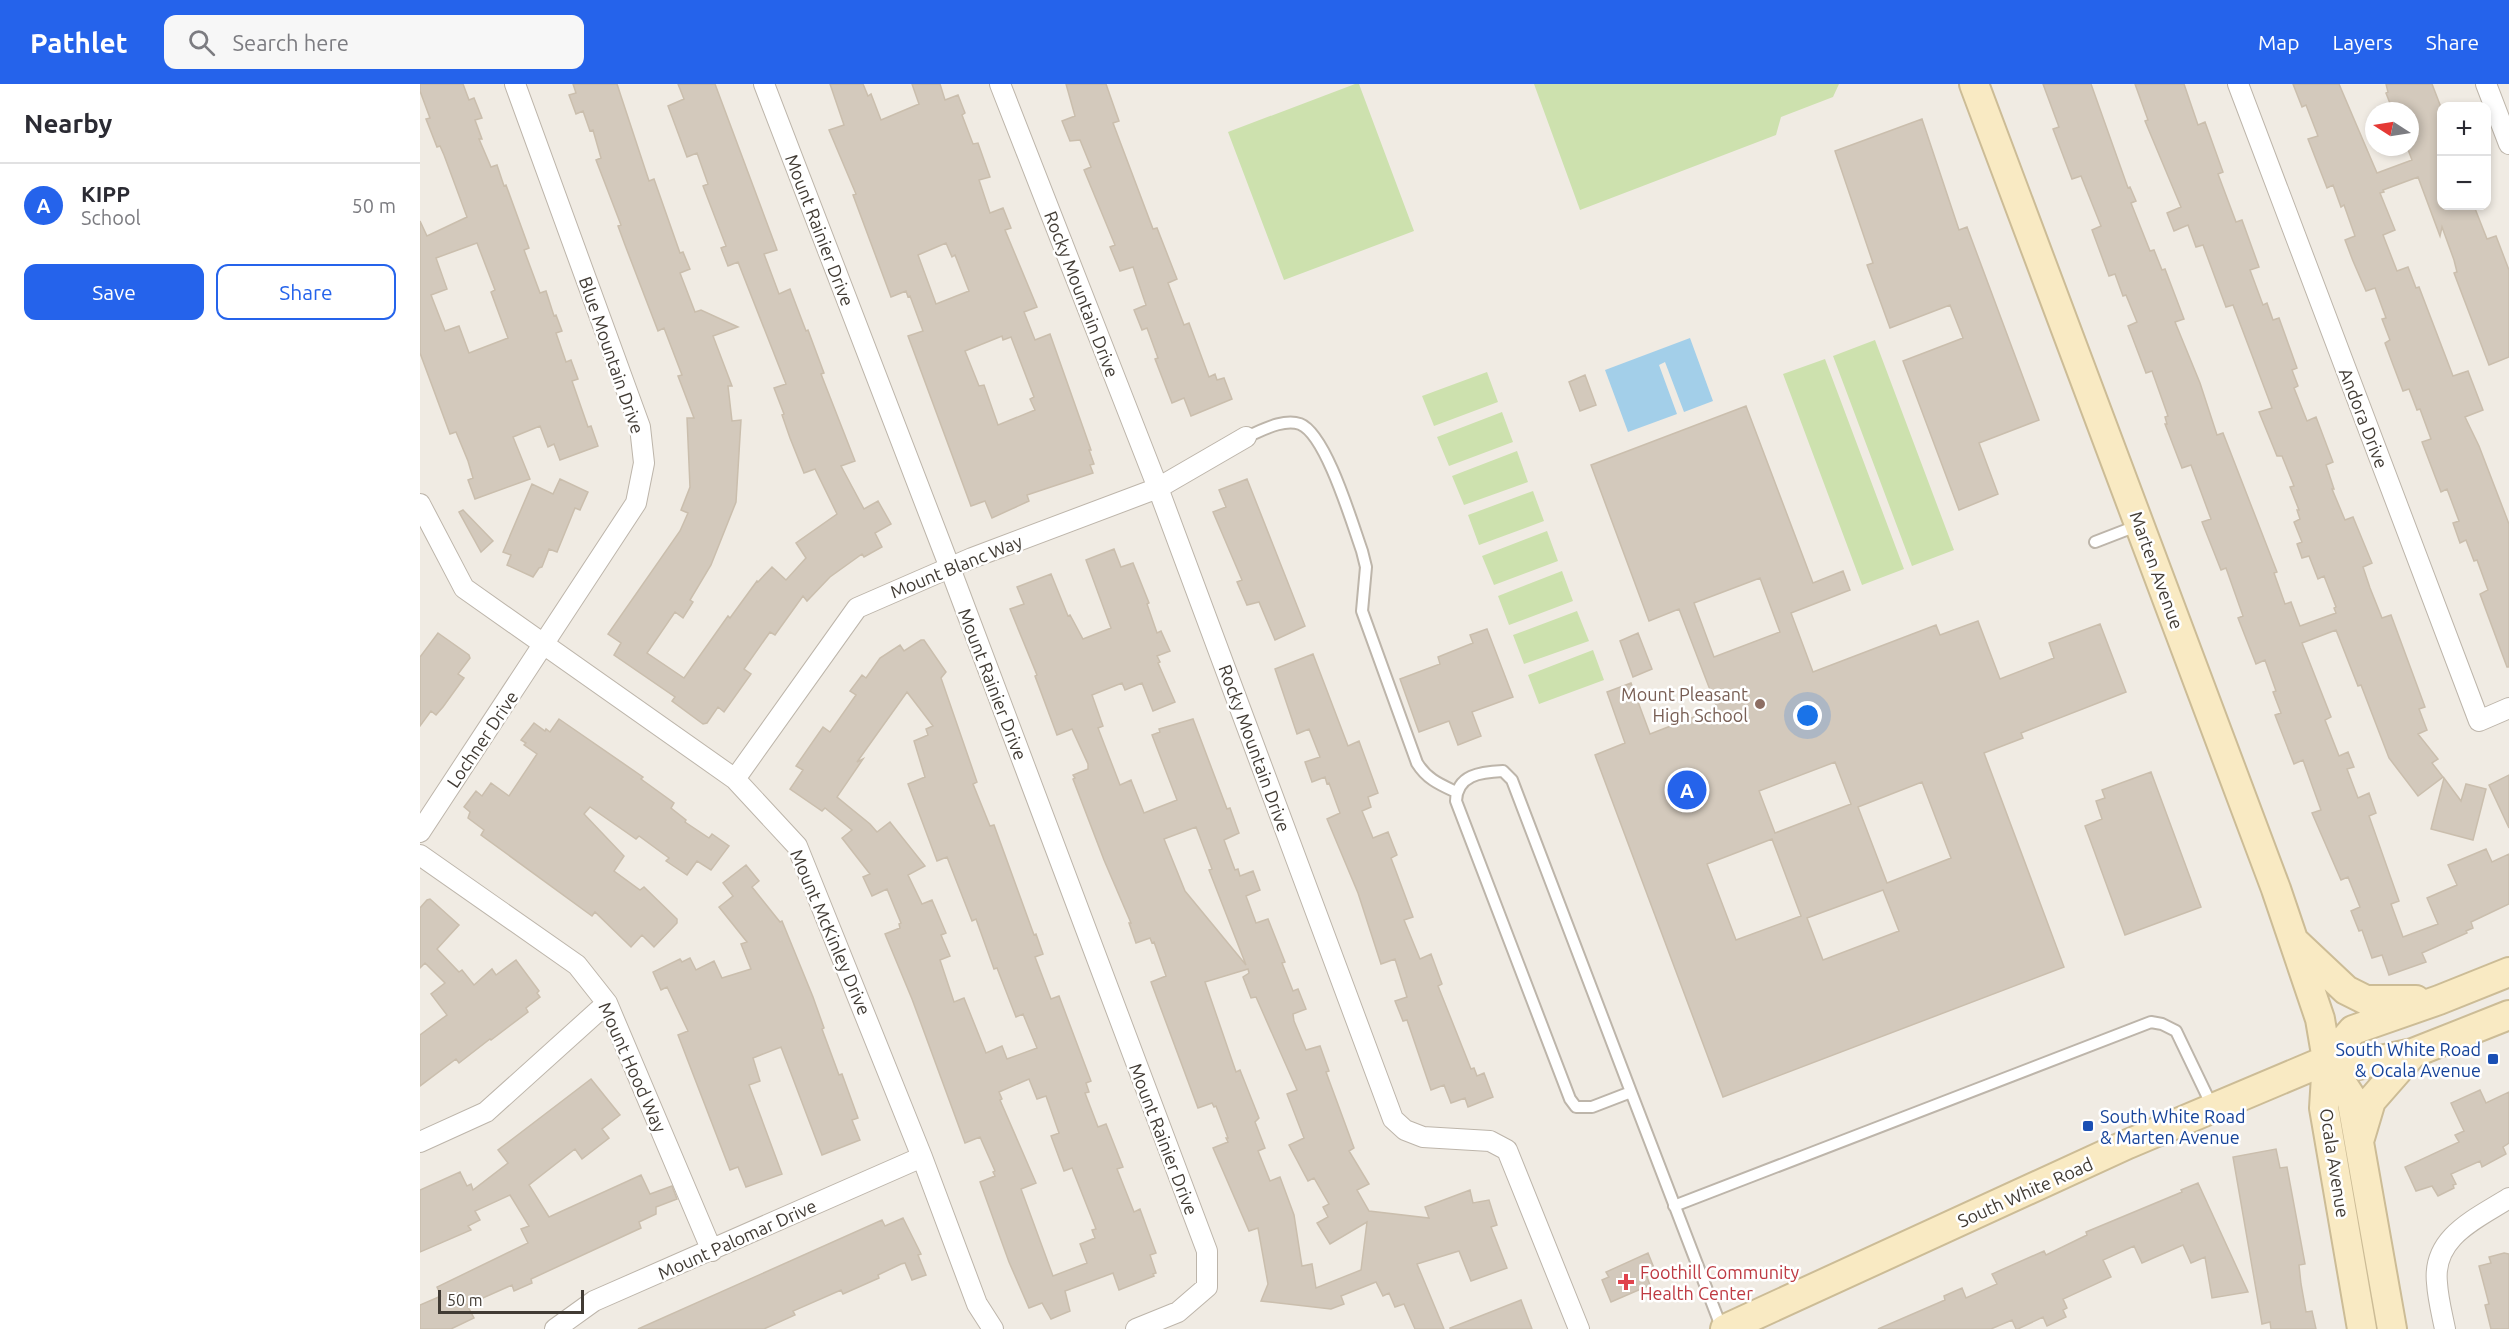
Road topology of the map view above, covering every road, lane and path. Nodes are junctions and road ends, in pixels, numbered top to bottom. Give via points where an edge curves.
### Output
1 (515, 84) edge
2 (764, 84) edge
3 (1000, 84) edge
4 (1974, 84) edge
5 (2238, 84) edge
6 (2486, 84) edge
7 (2509, 144) edge
8 (1246, 437) joint
9 (1158, 488) junction
10 (420, 504) edge
11 (2139, 524) junction
12 (2095, 542) dead end
13 (950, 567) junction
14 (542, 646) junction
15 (2509, 708) edge
16 (735, 779) junction
17 (1456, 792) junction
18 (420, 832) edge
19 (420, 855) edge
20 (2293, 940) junction
21 (2509, 972) edge
22 (2439, 1000) junction
23 (608, 1004) junction
24 (2509, 1015) edge
25 (2413, 1053) junction
26 (2327, 1060) junction
27 (1631, 1092) junction
28 (2212, 1108) junction
29 (2360, 1140) junction
30 (420, 1142) edge
31 (922, 1157) junction
32 (2509, 1198) edge
33 (1674, 1206) junction
34 (712, 1251) junction
35 (555, 1329) edge
36 (993, 1329) edge
37 (1136, 1329) edge
38 (1579, 1329) edge
39 (1723, 1329) edge
40 (2362, 1329) edge
41 (2392, 1329) edge
42 (2445, 1329) edge

1 - 14 street, Blue Mountain Drive via 640,427 644,463 636,502
2 - 13 street, Mount Rainier Drive
3 - 9 street, Rocky Mountain Drive
4 - 11 street, Marten Avenue
5 - 15 street, Andora Drive via 2479,721
6 - 7 street
8 - 9 street, Mount Blanc Way
8 - 17 lane via 1278,424 1298,423 1311,430 1323,448 1366,567 1362,611 1417,763 1434,782
9 - 13 street, Mount Blanc Way
9 - 38 street, Rocky Mountain Drive via 1393,1119 1405,1130 1423,1137 1491,1141 1507,1150
10 - 14 street, Mount McKinley Drive via 464,588
11 - 12 lane
11 - 20 street, Marten Avenue
13 - 16 street, Mount Blanc Way via 857,608
13 - 37 street, Mount Rainier Drive via 1207,1251 1207,1287 1178,1312
14 - 16 street, Mount McKinley Drive
14 - 18 street, Lochner Drive
16 - 31 street, Mount McKinley Drive via 797,846
17 - 27 lane via 1455,801 1570,1099 1576,1107 1592,1107
17 - 27 lane via 1461,782 1485,772 1503,771 1512,780
19 - 23 street, Mount Hood Way via 577,965
20 - 22 street via 2346,990 2366,1000
20 - 26 street, Marten Avenue via 2320,1019
21 - 22 street, South White Road
22 - 26 street, South White Road via 2353,1030
23 - 30 street via 486,1112
23 - 34 street, Mount Hood Way
24 - 25 street
25 - 26 street via 2358,1065
25 - 29 street via 2371,1101
26 - 28 street, South White Road
26 - 29 street, Ocala Avenue via 2351,1097
26 - 40 street, Ocala Avenue via 2324,1108
27 - 33 lane
28 - 33 lane via 2176,1031 2151,1022
28 - 39 street, South White Road
29 - 41 street, Ocala Avenue
31 - 34 street, Mount Palomar Drive
31 - 36 street, Mount McKinley Drive via 977,1304
32 - 42 street via 2456,1231 2440,1252 2436,1281
33 - 39 lane
34 - 35 street, Mount Palomar Drive via 594,1301

